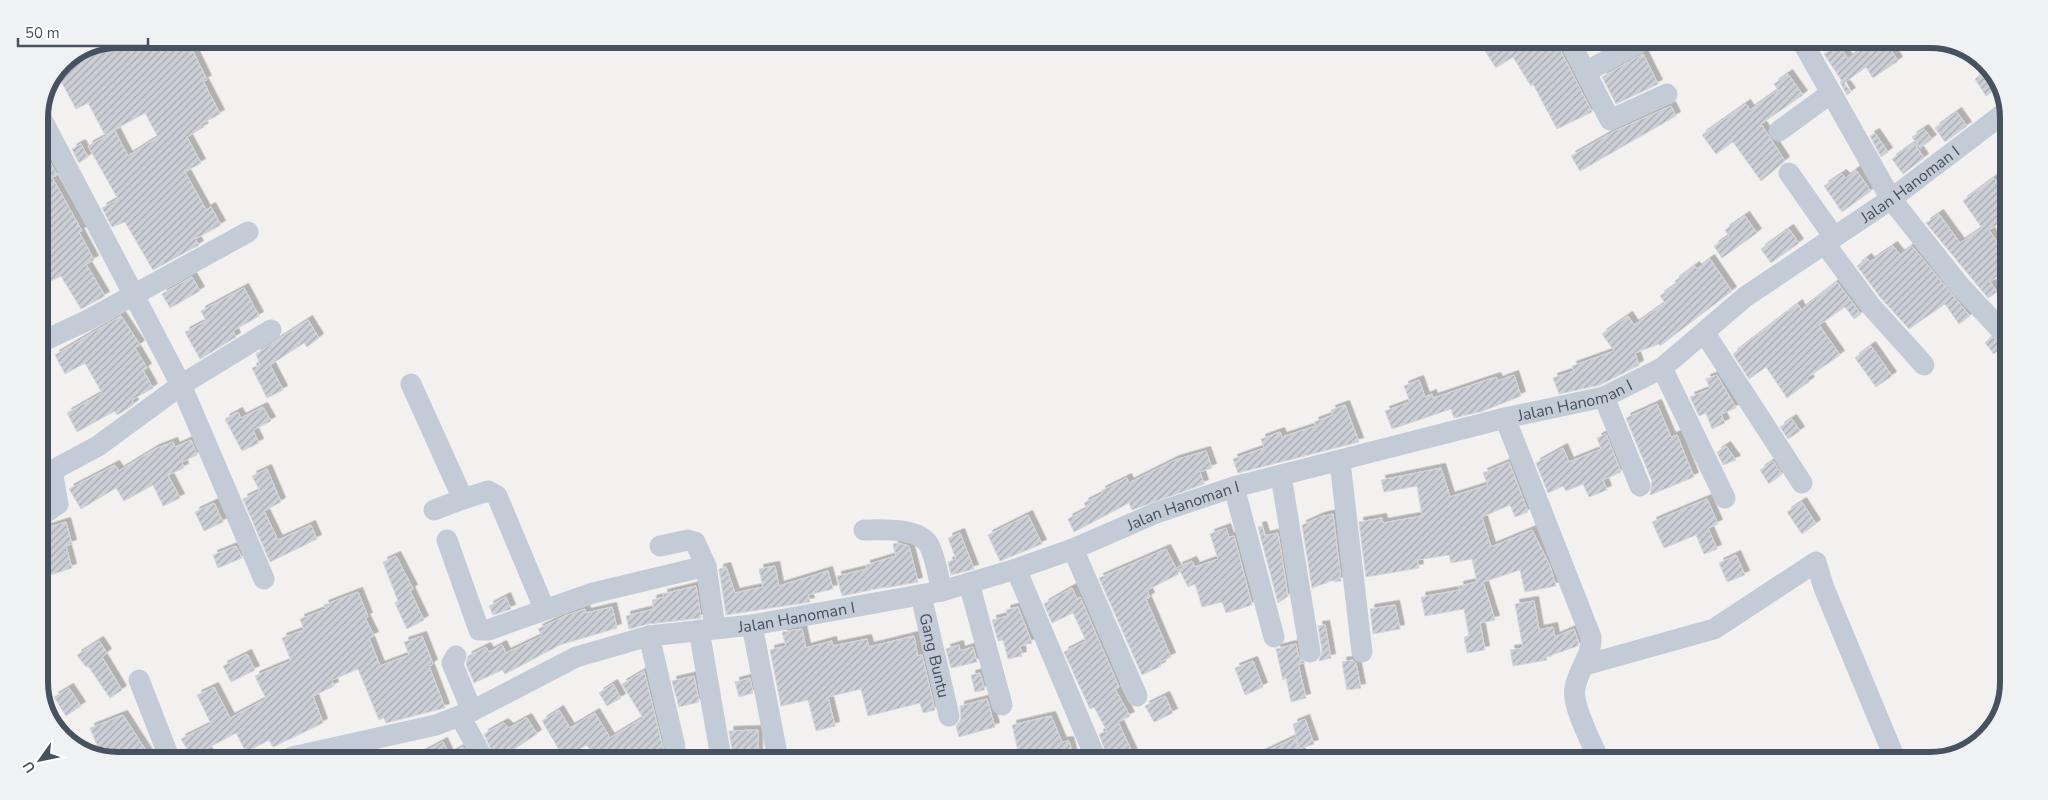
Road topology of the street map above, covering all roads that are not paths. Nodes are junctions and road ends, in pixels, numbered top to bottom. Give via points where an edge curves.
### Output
1 (1573, 48) edge
2 (1629, 48) edge
3 (1807, 48) edge
4 (1586, 72) junction
5 (1832, 93) junction
6 (1667, 94) dead end
7 (2000, 116) edge
8 (48, 131) edge
9 (1779, 131) dead end
10 (1789, 173) dead end
11 (1891, 199) junction
12 (248, 232) dead end
13 (1829, 240) junction
14 (134, 294) junction
15 (1999, 328) dead end
16 (270, 330) dead end
17 (1704, 332) junction
18 (48, 339) edge
19 (1924, 365) dead end
20 (1662, 368) junction
21 (411, 384) dead end
22 (181, 385) junction
23 (1604, 396) junction
24 (1505, 418) junction
25 (1340, 462) junction
26 (1280, 476) junction
27 (1802, 484) dead end
28 (1640, 486) dead end
29 (1234, 487) junction
30 (1725, 498) dead end
31 (463, 499) junction
32 (434, 510) dead end
33 (48, 511) edge
34 (864, 530) dead end
35 (447, 540) dead end
36 (660, 546) dead end
37 (1073, 549) junction
38 (706, 566) junction
39 (1016, 569) junction
40 (264, 579) dead end
41 (969, 583) junction
42 (932, 593) junction
43 (544, 608) junction
44 (752, 625) junction
45 (707, 629) junction
46 (649, 636) junction
47 (1274, 637) dead end
48 (1310, 652) dead end
49 (1362, 652) dead end
50 (456, 656) dead end
51 (1585, 665) junction
52 (139, 680) dead end
53 (1137, 696) dead end
54 (1002, 705) dead end
55 (466, 714) junction
56 (949, 716) dead end
57 (675, 747) dead end
58 (167, 752) edge
59 (328, 752) edge
60 (481, 752) edge
61 (720, 752) edge
62 (777, 752) edge
63 (1093, 752) edge
64 (1596, 752) edge
65 (1892, 752) edge

1 - 4 street
2 - 4 street
3 - 5 street
4 - 6 street via 1610,120
5 - 9 street
5 - 11 street
7 - 11 street, Jalan Hanoman I
8 - 14 street
10 - 13 street
11 - 13 street, Jalan Hanoman I
11 - 15 street via 1960,286
12 - 14 street
13 - 17 street, Jalan Hanoman I via 1745,297
13 - 19 street via 1870,305
14 - 18 street
14 - 22 street
16 - 22 street
17 - 20 street, Jalan Hanoman I
17 - 27 street
20 - 23 street, Jalan Hanoman I
20 - 30 street
21 - 31 street
22 - 33 street via 98,446 57,468 53,476 58,504
22 - 40 street
23 - 24 street, Jalan Hanoman I
23 - 28 street
24 - 25 street, Jalan Hanoman I
24 - 51 street via 1591,637
25 - 26 street, Jalan Hanoman I
25 - 49 street
26 - 29 street, Jalan Hanoman I
26 - 48 street
29 - 37 street, Jalan Hanoman I via 1156,513
29 - 47 street
31 - 32 street
31 - 43 street via 488,491 497,496
34 - 42 street, Gang Buntu via 896,530 923,539 930,548
35 - 43 street via 480,630 488,630
36 - 38 street via 688,540 695,542
37 - 39 street, Jalan Hanoman I
37 - 53 street
38 - 43 street
38 - 45 street
39 - 41 street, Jalan Hanoman I
39 - 63 street
41 - 42 street, Jalan Hanoman I
41 - 54 street
42 - 44 street, Jalan Hanoman I
42 - 56 street, Gang Buntu
44 - 45 street, Jalan Hanoman I
44 - 62 street
45 - 46 street, Jalan Hanoman I
45 - 61 street
46 - 55 street, Jalan Hanoman I via 576,657
46 - 57 street
50 - 55 street via 452,663
51 - 64 street via 1574,695
51 - 65 street via 1714,629 1816,562
52 - 58 street
55 - 59 street, Jalan Hanoman I via 436,725
55 - 60 street

